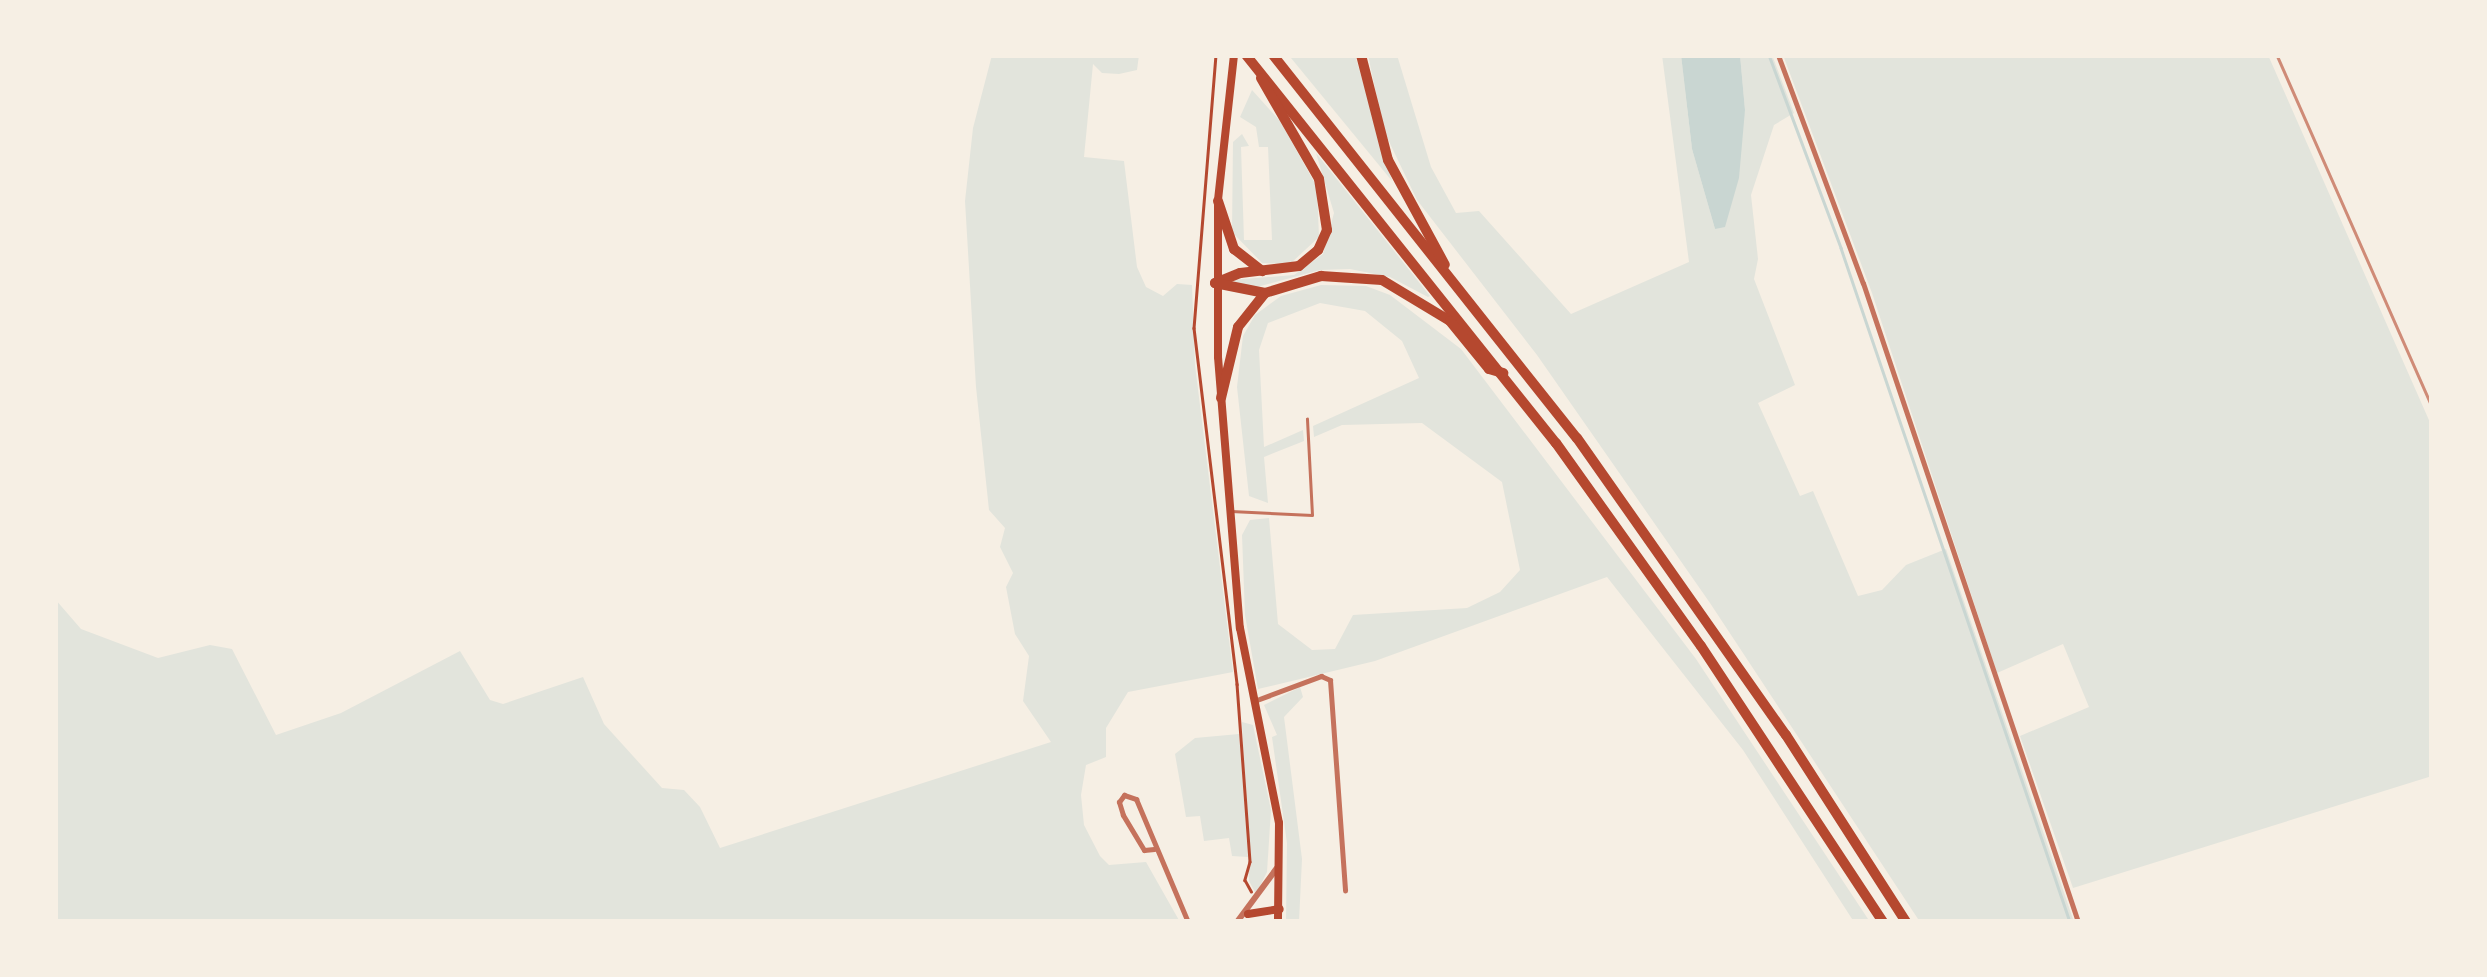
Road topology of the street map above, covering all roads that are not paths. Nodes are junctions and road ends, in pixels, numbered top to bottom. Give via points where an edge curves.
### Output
1 (1234, 55) edge
2 (1246, 55) edge
3 (1273, 55) edge
4 (1360, 55) edge
5 (1778, 55) edge
6 (1256, 66) junction
7 (1218, 201) junction
8 (1447, 270) junction
9 (1263, 271) junction
10 (1215, 284) junction
11 (1266, 294) junction
12 (1504, 373) junction
13 (1221, 398) junction
14 (1307, 420) dead end
15 (1230, 511) junction
16 (1254, 701) junction
17 (1154, 849) junction
18 (1281, 864) junction
19 (1345, 890) dead end
20 (1280, 909) junction
21 (1248, 914) junction
22 (1188, 922) edge
23 (1237, 922) edge
24 (1278, 922) edge
25 (1883, 922) edge
26 (1906, 922) edge
27 (2078, 922) edge

1 - 7 main road
2 - 6 highway
3 - 8 highway
4 - 8 highway via 1388,160 1442,248
5 - 27 street via 1863,283
6 - 9 highway via 1312,164 1328,217 1310,260
6 - 12 highway
7 - 9 highway via 1234,248
7 - 10 main road
8 - 26 highway via 1681,583
9 - 10 highway
10 - 11 highway
10 - 13 main road
11 - 12 highway via 1321,276 1382,280 1450,321 1489,369
11 - 13 highway via 1238,327
12 - 25 highway via 1691,630
13 - 15 main road
14 - 15 lane via 1312,515
15 - 16 main road
16 - 18 main road via 1275,792
16 - 19 street via 1321,676 1330,680
17 - 17 street via 1136,799 1124,795 1123,815 1144,850
17 - 22 street
18 - 20 main road
18 - 21 street
20 - 21 main road
20 - 24 main road
21 - 23 street

